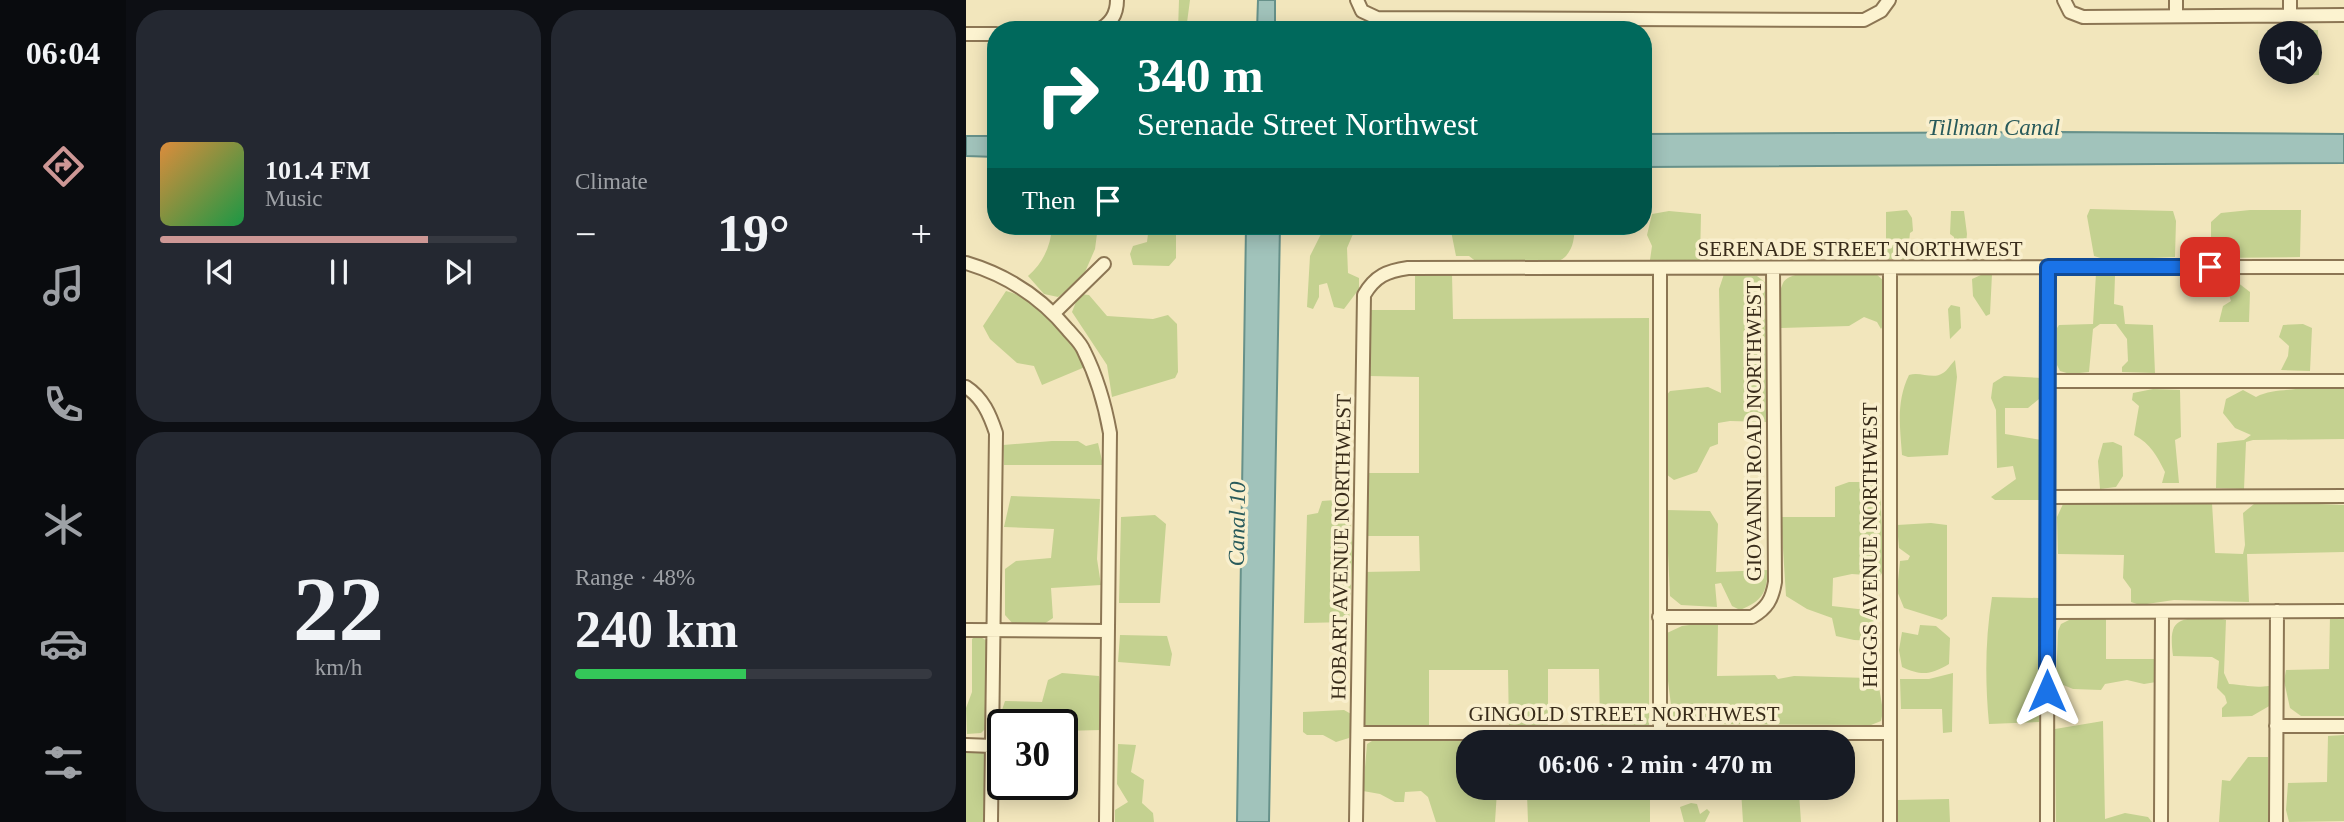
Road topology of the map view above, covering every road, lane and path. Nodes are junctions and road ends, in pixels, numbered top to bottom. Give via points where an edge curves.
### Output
1 (1117, 0) edge
2 (1889, 0) edge
3 (2064, 0) edge
4 (2176, 0) edge
5 (2290, 0) edge
6 (1359, 6) edge
7 (2344, 15) edge
8 (2176, 16) junction
9 (2290, 16) junction
10 (1110, 21) edge
11 (966, 34) edge
12 (987, 34) edge
13 (966, 263) edge
14 (1104, 264) dead end
15 (2048, 267) junction
16 (2344, 267) edge
17 (1660, 269) junction
18 (1773, 269) junction
19 (1890, 269) junction
20 (1377, 277) joint
21 (1054, 313) junction
22 (2048, 381) junction
23 (2344, 381) edge
24 (966, 387) edge
25 (2344, 496) edge
26 (2047, 497) junction
27 (2277, 611) junction
28 (2344, 611) edge
29 (2048, 612) junction
30 (2162, 612) junction
31 (1660, 617) junction
32 (966, 631) edge
33 (994, 631) junction
34 (1107, 631) junction
35 (993, 709) edge
36 (2276, 726) junction
37 (2344, 726) edge
38 (1660, 730) edge
39 (1357, 733) junction
40 (1456, 733) edge
41 (1855, 733) edge
42 (1890, 733) junction
43 (966, 745) edge
44 (987, 746) edge
45 (991, 800) edge
46 (991, 822) edge
47 (1106, 822) edge
48 (1356, 822) edge
49 (1890, 822) edge
50 (2047, 822) edge
51 (2161, 822) edge
52 (2276, 822) edge

1 - 10 street
2 - 6 street via 1881,11 1864,20 1377,18
3 - 8 street via 2070,12 2083,17
4 - 8 street
5 - 9 street
7 - 9 street
8 - 9 street
11 - 12 street
13 - 21 street via 1001,276
14 - 21 street
15 - 16 street, SERENADE STREET NORTHWEST
15 - 19 street, SERENADE STREET NORTHWEST
15 - 22 street
17 - 18 street, SERENADE STREET NORTHWEST
17 - 20 street, SERENADE STREET NORTHWEST via 1408,268
17 - 31 street
18 - 19 street, SERENADE STREET NORTHWEST
18 - 31 street, GIOVANNI ROAD NORTHWEST via 1773,597 1765,610 1752,617
19 - 42 street, HIGGS AVENUE NORTHWEST
20 - 39 street, HOBART AVENUE NORTHWEST via 1364,295
21 - 34 street via 1083,349 1104,400 1110,433
22 - 23 street
22 - 26 street
24 - 33 street via 989,412 996,433
25 - 26 street
26 - 29 street
27 - 28 street
27 - 30 street
27 - 36 street
29 - 30 street
29 - 50 street
30 - 51 street
31 - 38 street
32 - 33 street
33 - 34 street
33 - 35 street
34 - 47 street
36 - 37 street
36 - 52 street
39 - 40 street, GINGOLD STREET NORTHWEST
39 - 48 street, HOBART AVENUE NORTHWEST
41 - 42 street, GINGOLD STREET NORTHWEST
42 - 49 street, HIGGS AVENUE NORTHWEST
43 - 44 street
45 - 46 street

